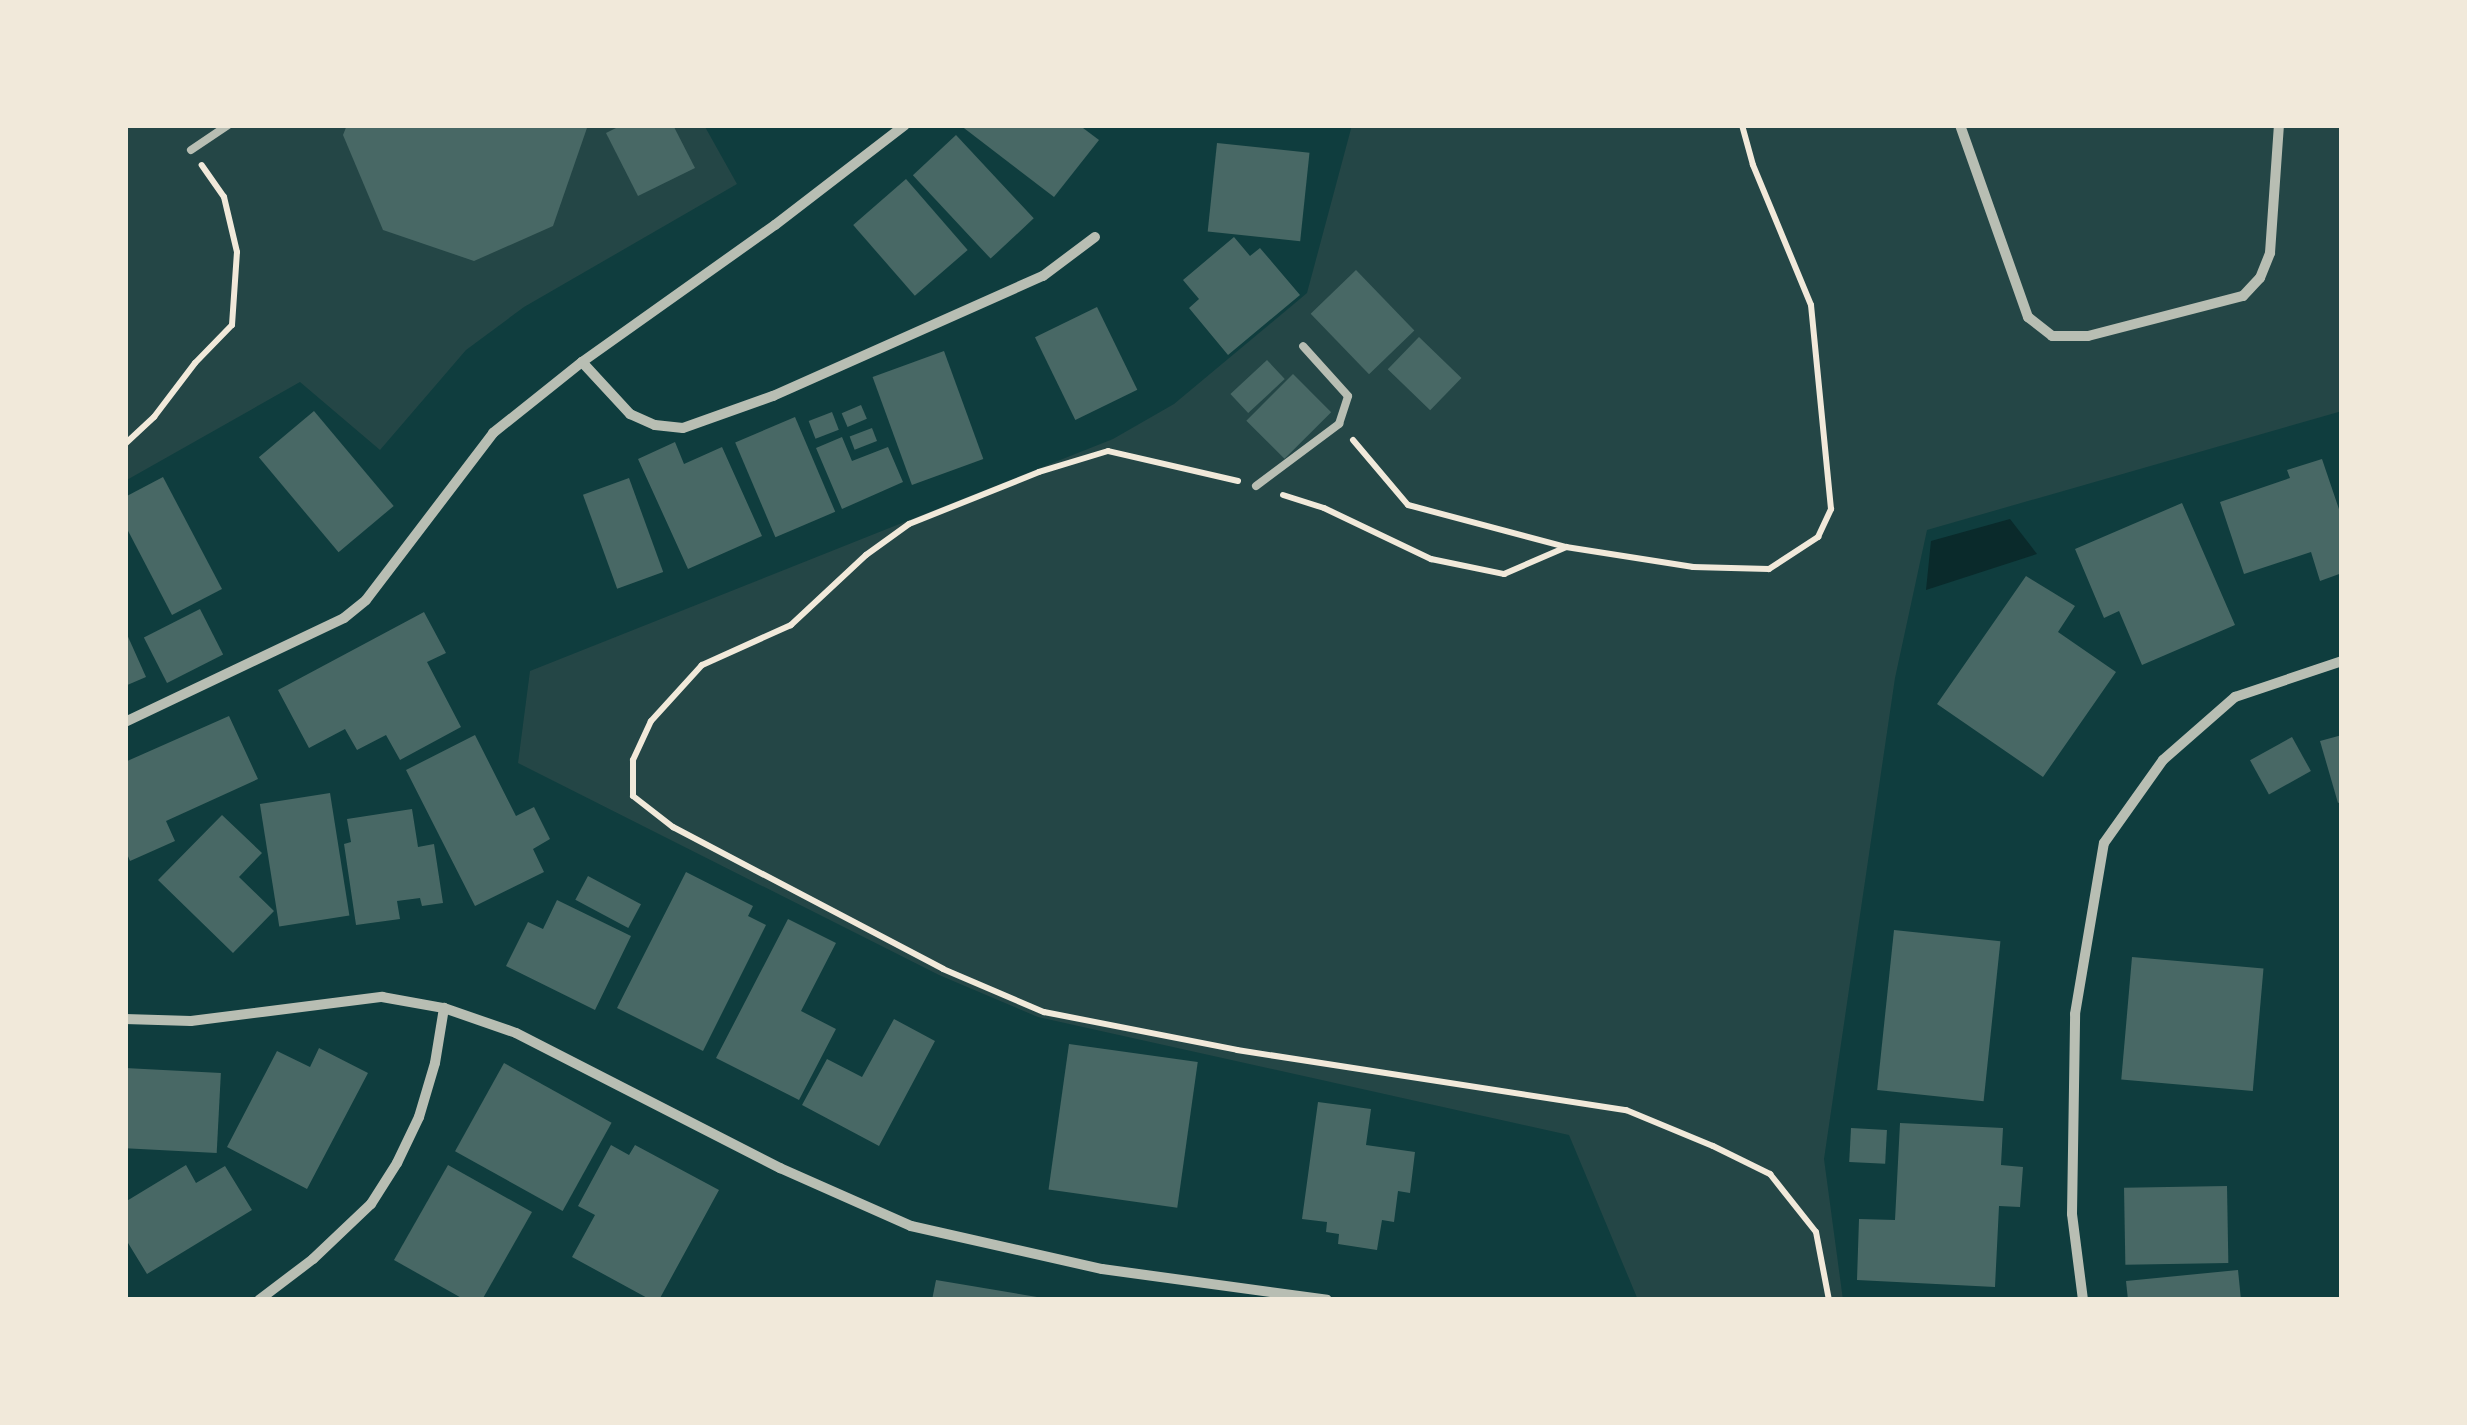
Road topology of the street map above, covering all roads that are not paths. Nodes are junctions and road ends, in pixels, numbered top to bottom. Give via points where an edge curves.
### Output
1 (228, 125) edge
2 (904, 125) edge
3 (1960, 125) edge
4 (2279, 125) edge
5 (192, 150) road end
6 (1095, 237) dead end
7 (1303, 346) dead end
8 (582, 362) junction
9 (1256, 486) road end
10 (2342, 661) edge
11 (125, 722) edge
12 (444, 1008) junction
13 (125, 1019) edge
14 (258, 1300) edge
15 (1328, 1300) edge
16 (2083, 1300) edge

1 - 5 lane
2 - 8 street
3 - 4 street via 2028,317 2052,336 2088,336 2243,296 2260,278 2270,253
6 - 8 street via 1043,276 773,396 683,428 630,414
7 - 9 lane via 1348,396 1339,424
8 - 11 street via 493,434 366,600 344,618
10 - 16 street via 2235,697 2162,760 2104,843 2075,1014 2072,1214
12 - 13 street via 382,997 191,1020
12 - 14 street via 419,1117 371,1204
12 - 15 street via 516,1034 780,1168 911,1226 1102,1269

